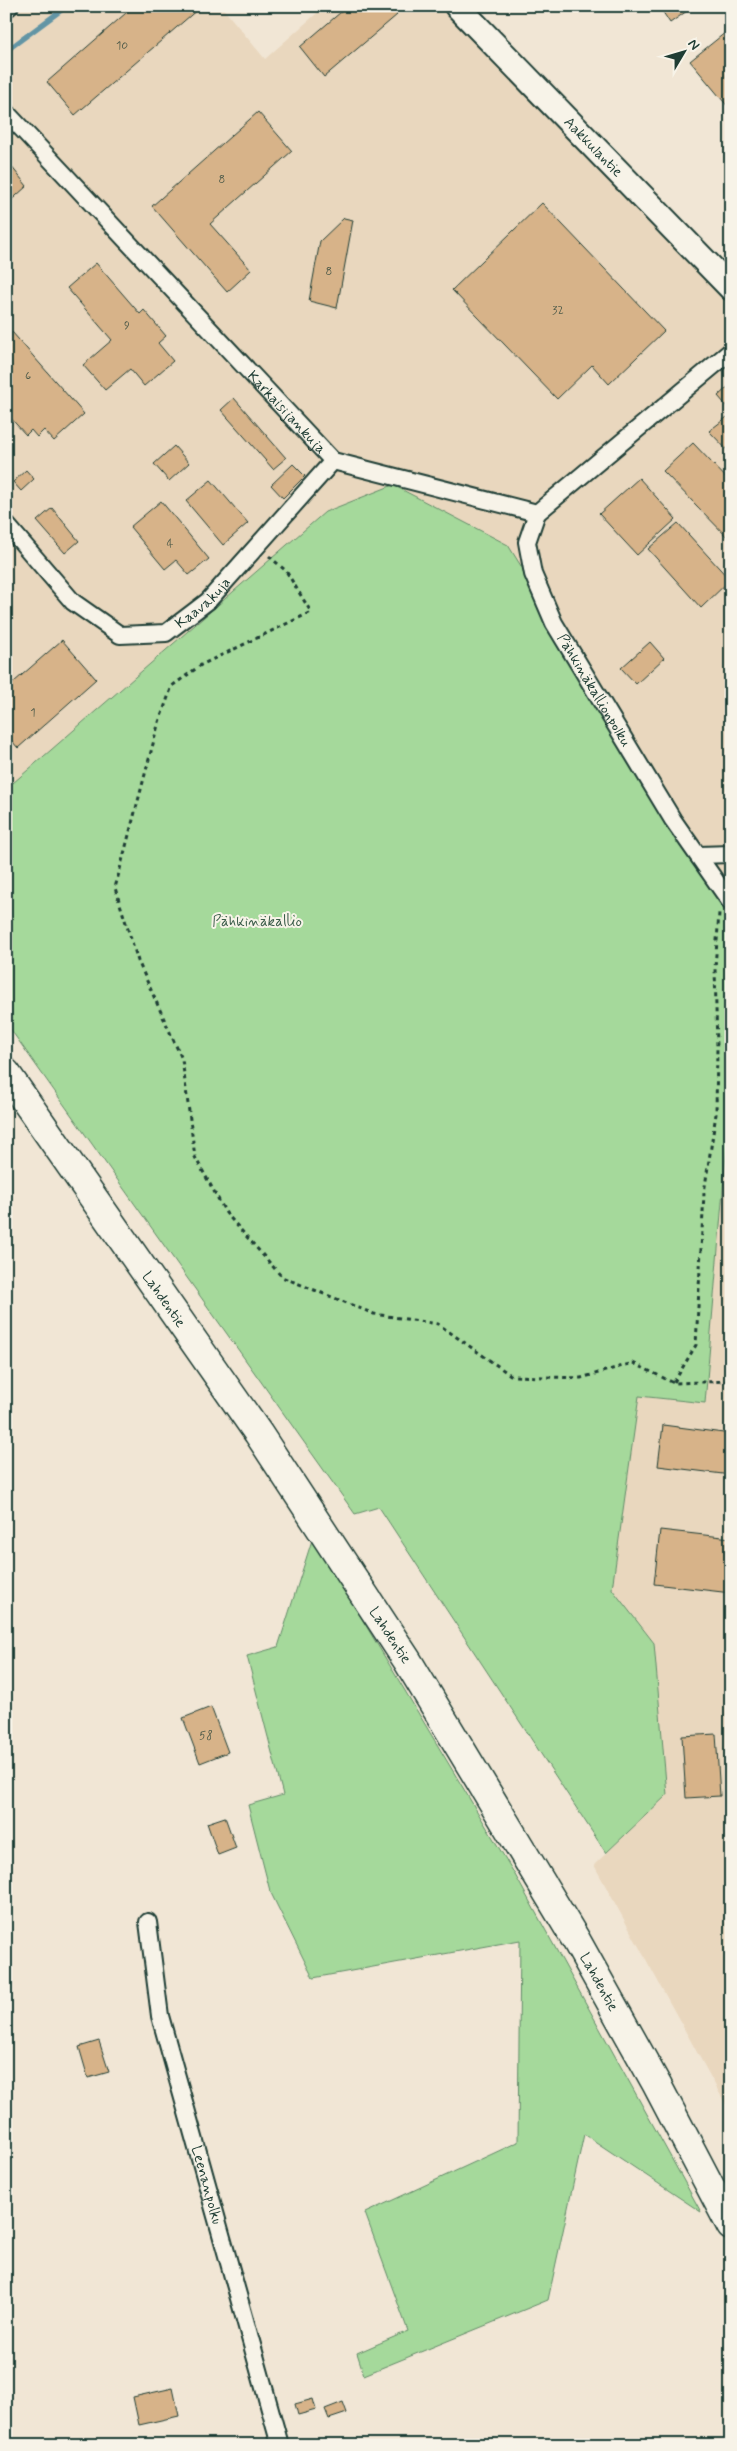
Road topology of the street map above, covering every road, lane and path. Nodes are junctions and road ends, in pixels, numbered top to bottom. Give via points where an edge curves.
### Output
1 (10, 6) edge
2 (457, 6) edge
3 (6, 9) edge
4 (6, 112) edge
5 (731, 288) edge
6 (731, 351) edge
7 (333, 461) junction
8 (537, 513) junction
9 (6, 524) edge
10 (258, 546) junction
11 (731, 854) edge
12 (699, 855) junction
13 (727, 897) edge
14 (6, 1073) edge
15 (731, 1381) edge
16 (674, 1383) junction
17 (148, 1922) dead end
18 (731, 2226) edge
19 (280, 2445) edge

1 - 3 street
2 - 5 street, Aakkulantie
4 - 7 street, Karkaisijankuja
6 - 8 street
7 - 8 street, Karkaisijankuja
7 - 10 street, Kaavakuja
8 - 12 street, Pähkinäkallionpolku via 526,542 532,574 554,623 673,820
9 - 10 street, Kaavakuja via 73,602 120,635 166,633 208,601
10 - 16 path via 286,571 310,612 201,665 172,686 158,725 116,888 138,961 182,1059 195,1157 226,1213 282,1277 374,1314 438,1324 512,1376 581,1378 633,1363
11 - 12 street
12 - 13 street, Pähkinäkallionpolku
13 - 16 path via 718,919 716,1114 704,1193 696,1346
14 - 18 highway, Lahdentie via 253,1426 407,1660 576,1940
15 - 16 path
17 - 19 street, Leenanpolku via 160,2016

